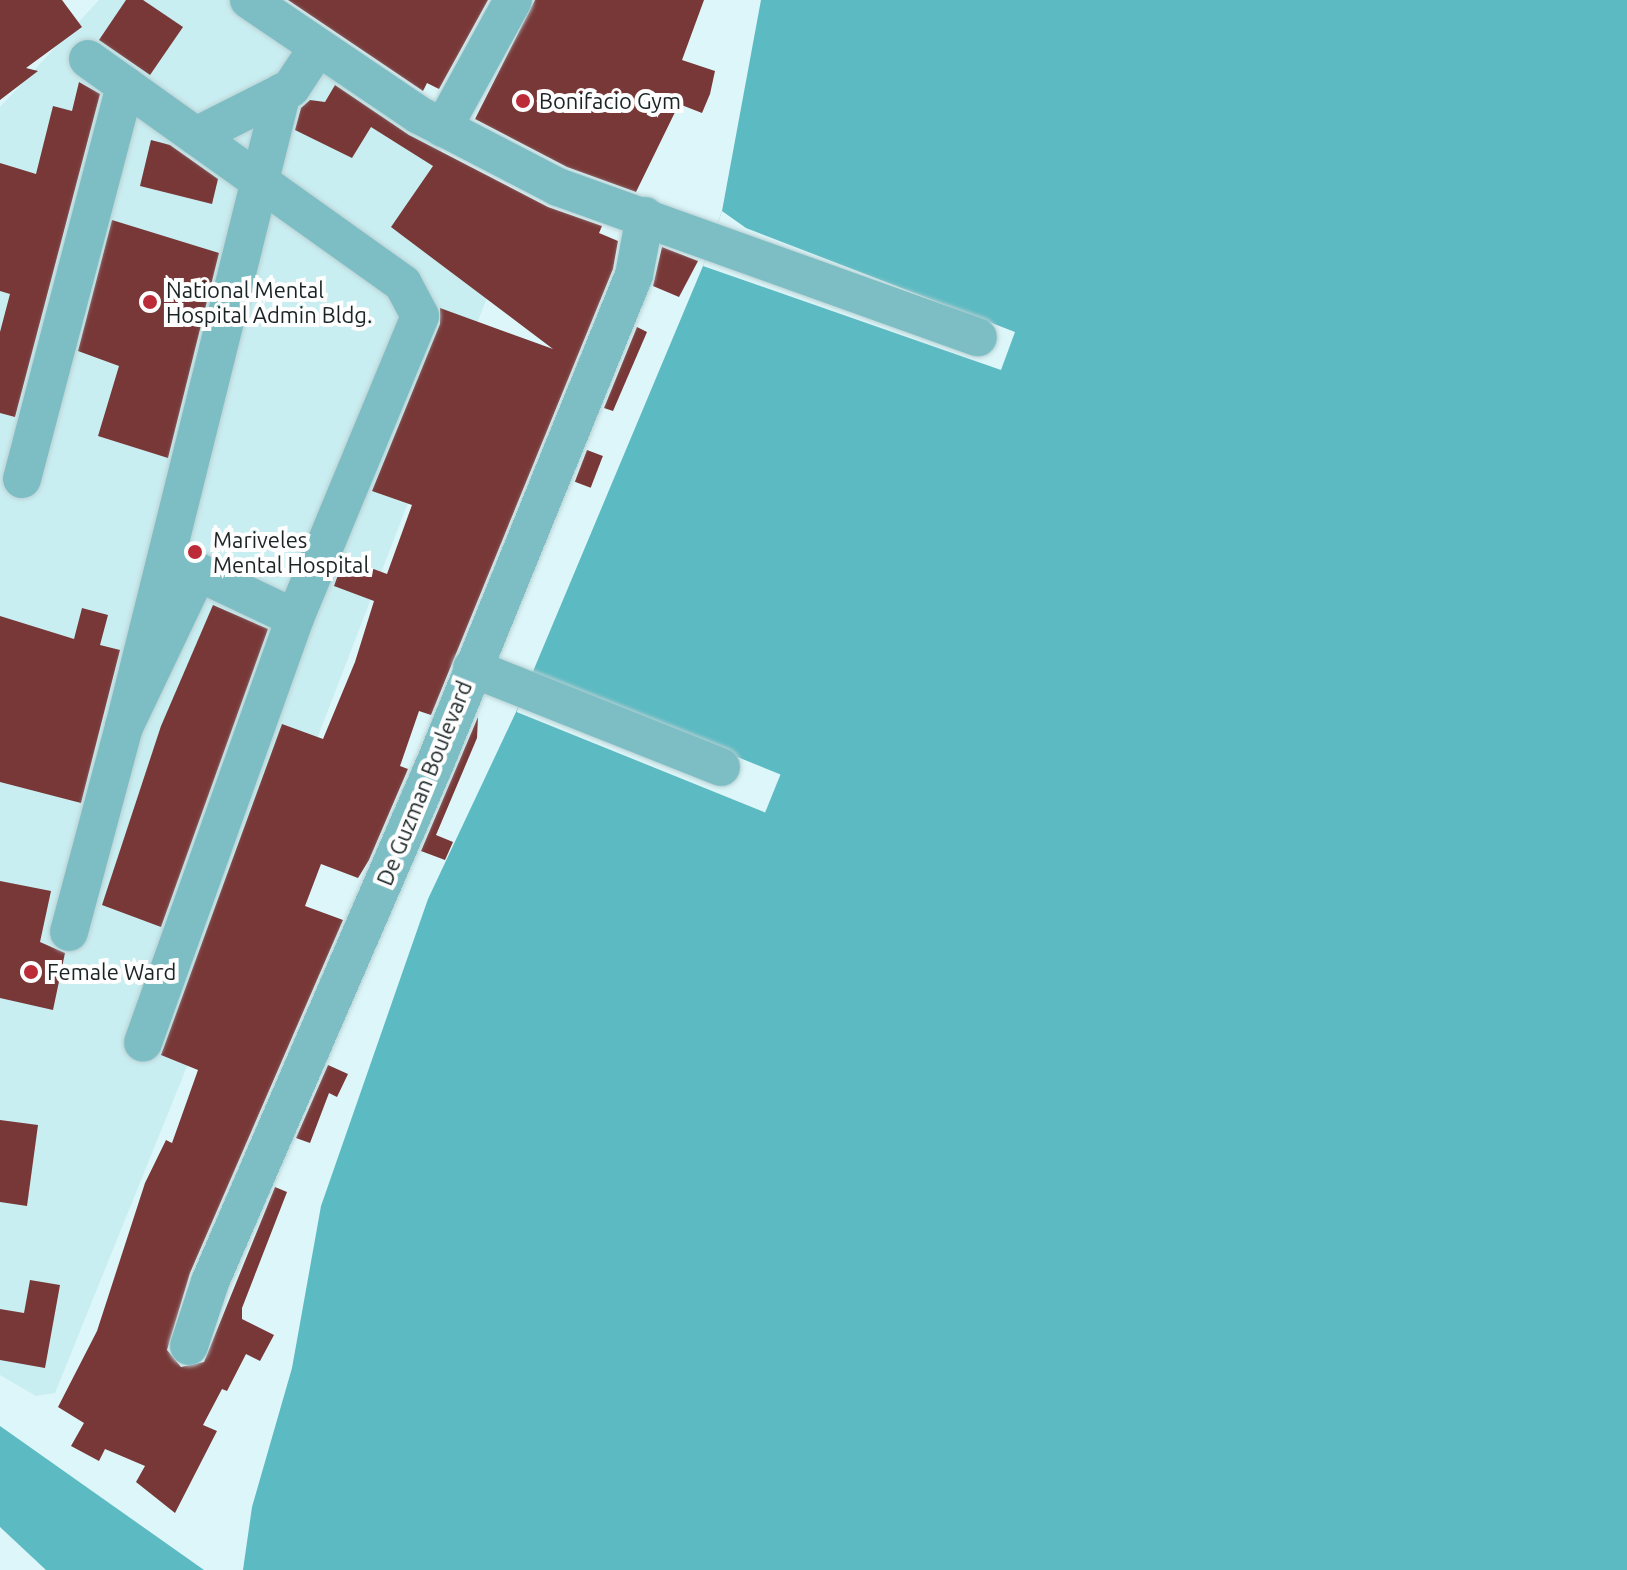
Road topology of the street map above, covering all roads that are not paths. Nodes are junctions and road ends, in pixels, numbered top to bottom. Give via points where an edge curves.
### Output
1 (249, 0) edge
2 (513, 0) edge
3 (318, 47) junction
4 (88, 59) dead end
5 (125, 85) junction
6 (282, 92) junction
7 (443, 128) junction
8 (196, 136) junction
9 (257, 180) junction
10 (645, 216) junction
11 (978, 337) dead end
12 (22, 479) dead end
13 (295, 618) junction
14 (472, 668) junction
15 (124, 727) junction
16 (721, 767) dead end
17 (69, 932) dead end
18 (143, 1043) dead end
19 (189, 1346) dead end

1 - 3 street
2 - 7 street
3 - 6 street
3 - 7 street
4 - 5 street
5 - 8 street
5 - 12 street
6 - 8 street
6 - 9 street
7 - 10 street via 558,187
8 - 9 street
9 - 13 street via 403,284 420,316
9 - 15 street
10 - 11 street
10 - 14 street, De Guzman Boulevard via 634,275
13 - 15 street via 198,572
13 - 18 street
14 - 16 street
14 - 19 street, De Guzman Boulevard via 210,1282
15 - 17 street

